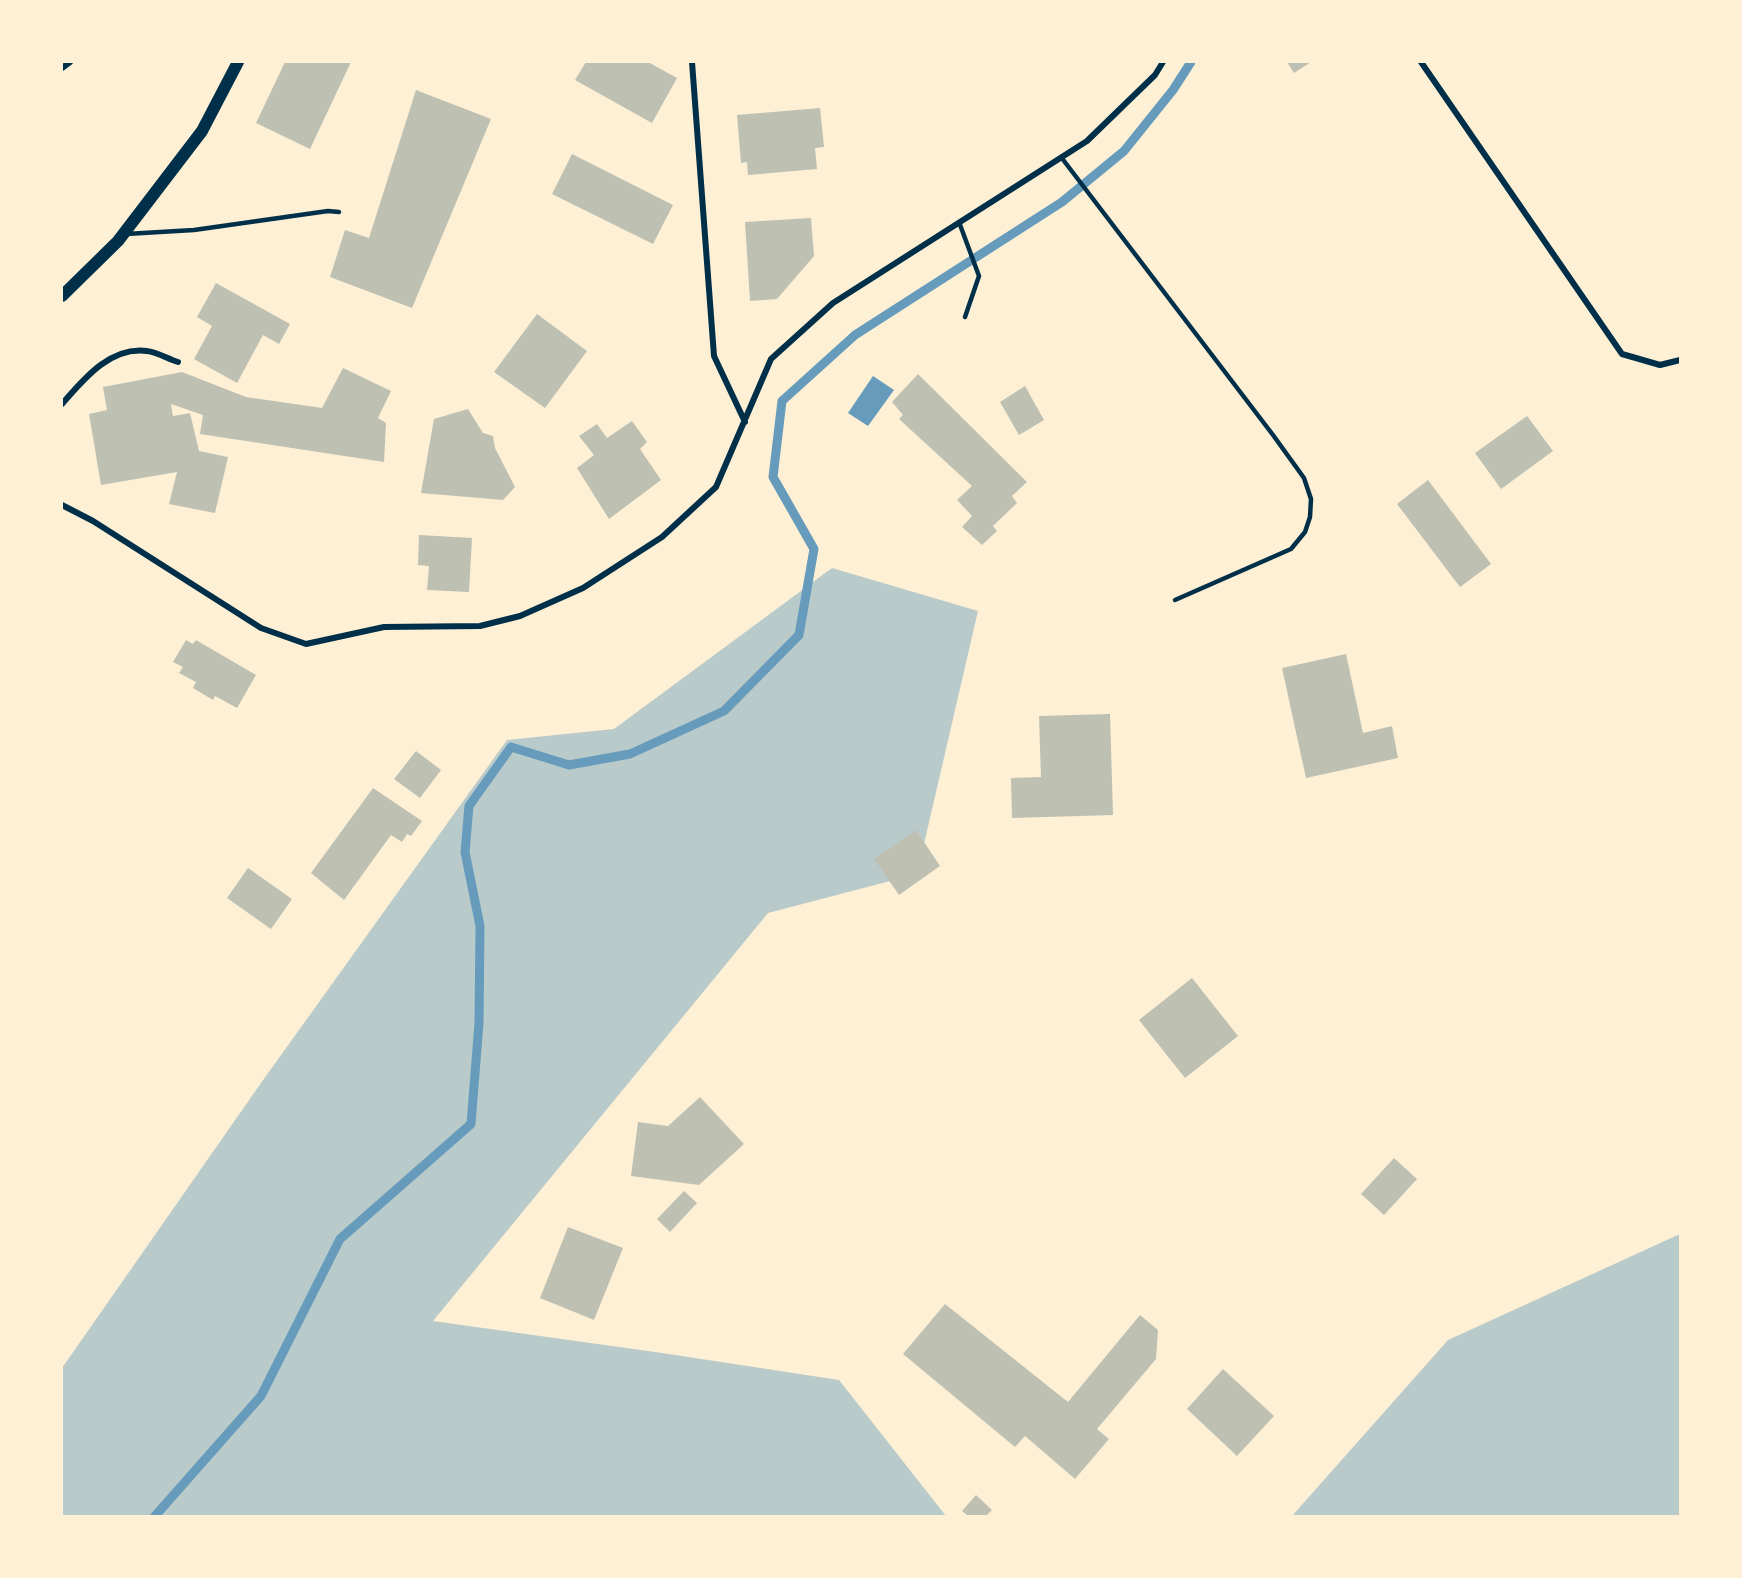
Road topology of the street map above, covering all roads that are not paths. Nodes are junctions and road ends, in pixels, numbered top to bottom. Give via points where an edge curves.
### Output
1 (70, 62) edge
2 (238, 62) edge
3 (692, 62) edge
4 (1163, 62) edge
5 (1421, 62) edge
6 (62, 68) edge
7 (1061, 157) junction
8 (339, 212) dead end
9 (959, 222) junction
10 (123, 234) junction
11 (62, 296) edge
12 (965, 317) dead end
13 (1680, 360) edge
14 (178, 362) dead end
15 (62, 404) edge
16 (745, 422) junction
17 (62, 505) edge
18 (1175, 600) dead end

1 - 6 street
2 - 10 main road via 202,131
3 - 16 street via 714,356
4 - 7 street via 1155,75 1087,141
5 - 13 street via 1622,354 1660,365
7 - 9 street
7 - 18 lane via 1273,435 1304,478 1311,499 1305,532 1292,549
8 - 10 lane via 194,230
9 - 12 lane via 979,276
9 - 16 street via 833,303 771,359
10 - 11 main road
14 - 15 street via 148,351 111,358 83,380
16 - 17 street via 716,487 662,537 584,588 520,616 480,626 384,627 306,644 261,628

